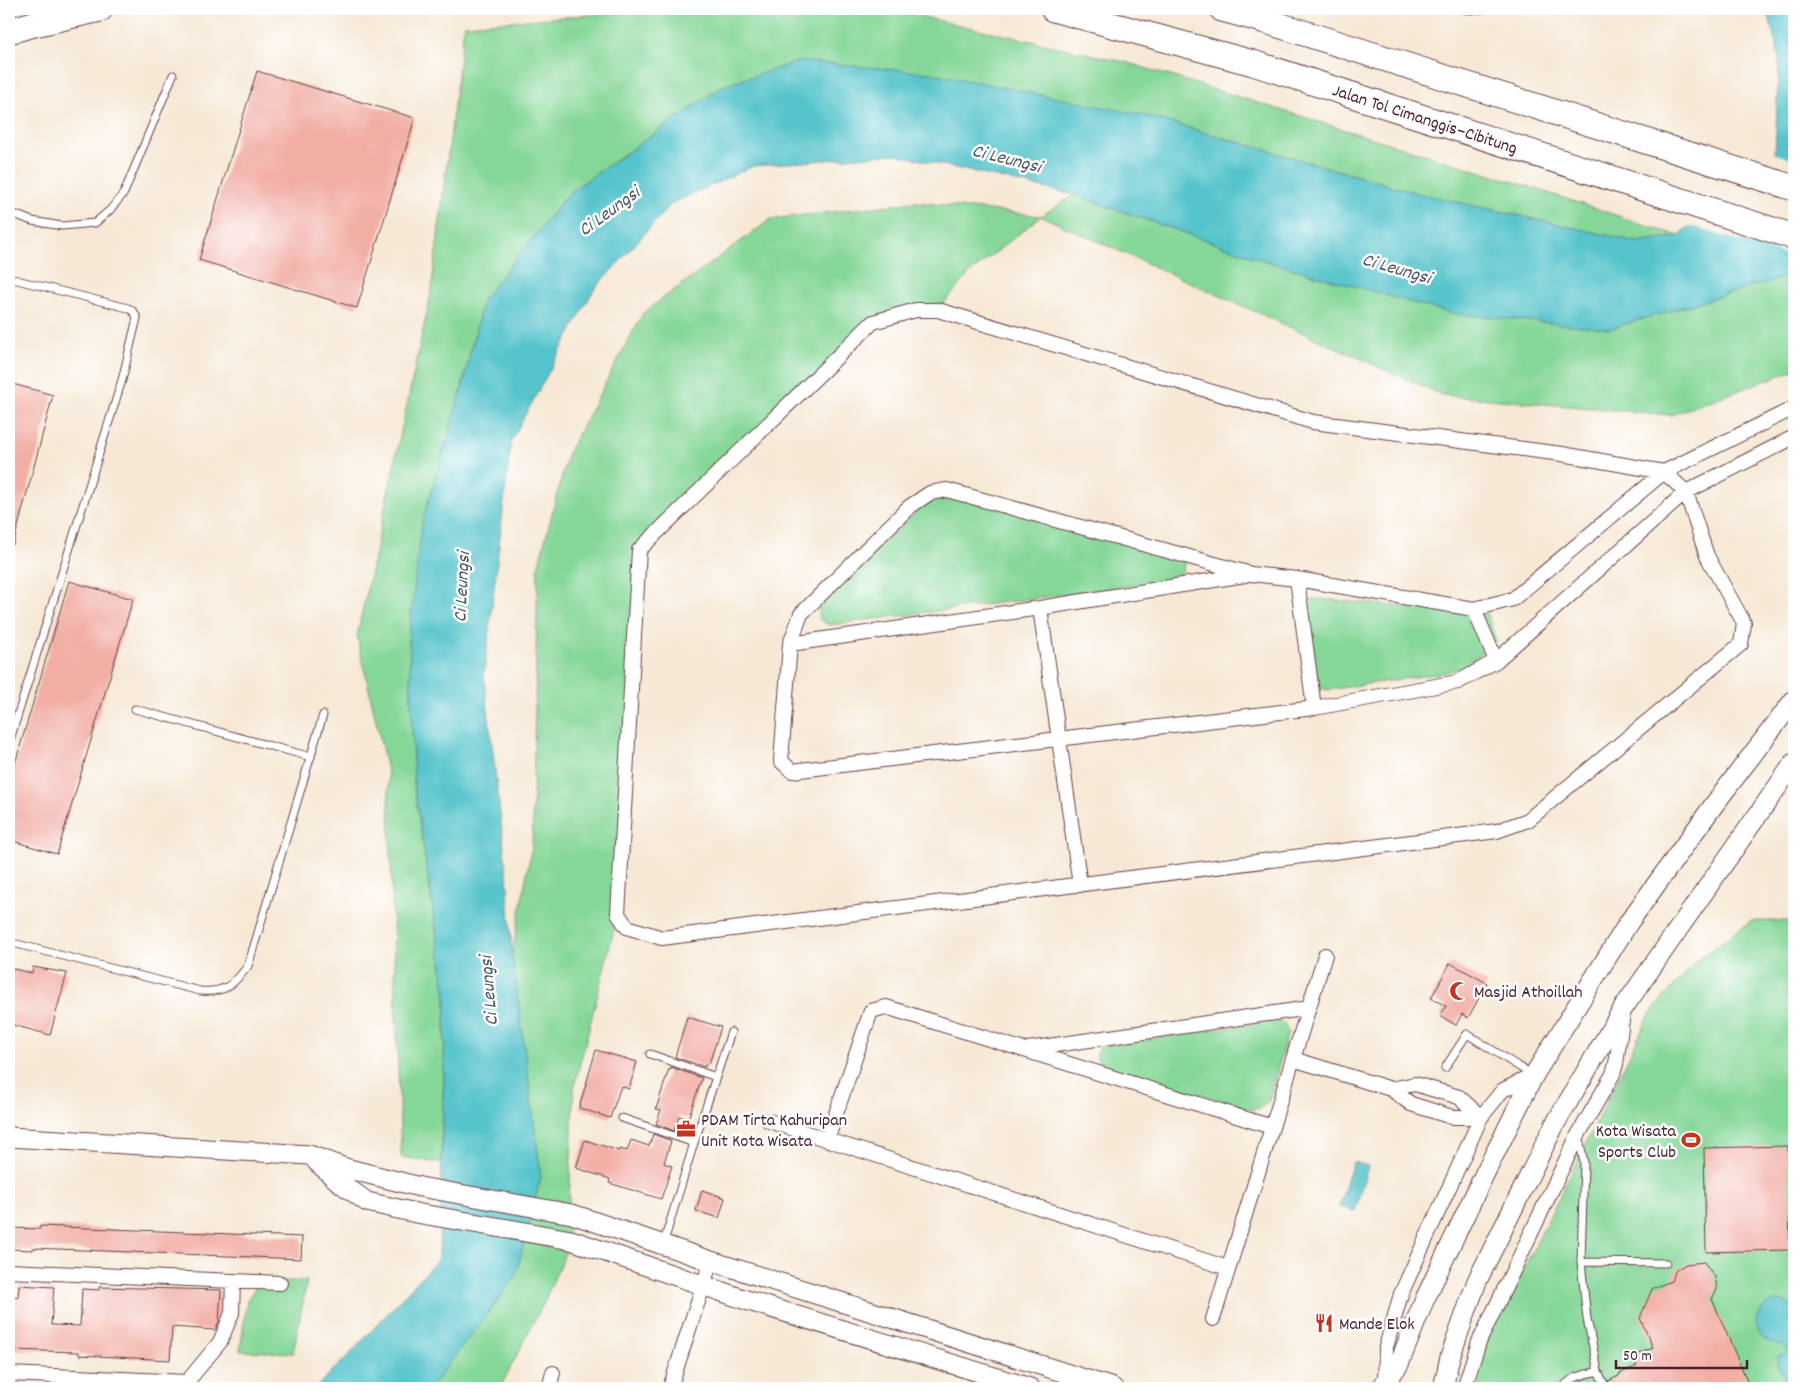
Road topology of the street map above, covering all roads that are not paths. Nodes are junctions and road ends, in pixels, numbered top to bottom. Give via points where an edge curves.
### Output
1 (100, 9) edge
2 (1053, 9) edge
3 (1222, 9) edge
4 (1464, 9) edge
5 (1484, 9) edge
6 (9, 32) edge
7 (173, 75) dead end
8 (1794, 188) edge
9 (9, 212) edge
10 (1794, 237) edge
11 (9, 278) edge
12 (1794, 408) edge
13 (1794, 437) edge
14 (1664, 472) junction
15 (1686, 492) junction
16 (1251, 574) junction
17 (1297, 580) junction
18 (1040, 608) junction
19 (1474, 609) junction
20 (790, 644) junction
21 (1496, 662) junction
22 (1794, 700) edge
23 (1314, 708) junction
24 (134, 709) dead end
25 (323, 715) dead end
26 (1060, 739) junction
27 (9, 743) edge
28 (311, 757) junction
29 (1794, 764) edge
30 (1080, 885) junction
31 (9, 942) edge
32 (1326, 955) dead end
33 (1624, 1007) junction
34 (1309, 1008) junction
35 (731, 1032) dead end
36 (1023, 1050) junction
37 (650, 1054) dead end
38 (1293, 1059) junction
39 (1445, 1068) dead end
40 (1534, 1076) junction
41 (716, 1077) junction
42 (1392, 1089) junction
43 (1481, 1117) junction
44 (622, 1118) dead end
45 (769, 1121) dead end
46 (1272, 1127) junction
47 (1578, 1135) junction
48 (9, 1137) edge
49 (827, 1140) junction
50 (694, 1143) junction
51 (309, 1155) junction
52 (663, 1245) junction
53 (711, 1261) junction
54 (1581, 1262) junction
55 (1666, 1263) dead end
56 (1228, 1268) junction
57 (9, 1271) edge
58 (233, 1281) junction
59 (280, 1283) dead end
60 (704, 1286) junction
61 (1212, 1318) dead end
62 (1598, 1371) junction
63 (553, 1372) dead end
64 (9, 1374) edge
65 (185, 1385) edge
66 (1383, 1386) edge
67 (549, 1388) edge
68 (670, 1388) edge
69 (1030, 1388) edge
70 (1113, 1388) edge
71 (1443, 1388) edge
72 (1464, 1388) edge
73 (1563, 1388) edge
74 (1606, 1388) edge

1 - 6 highway
2 - 10 highway, Jalan Tol Cimanggis–Cibitung via 1254,63
3 - 8 highway
4 - 5 lane
7 - 9 lane via 124,193 95,223 62,226 32,221
11 - 27 lane via 128,308 137,318 122,380
12 - 14 street
13 - 15 street
14 - 15 street
14 - 19 street via 1513,600
14 - 30 street via 1562,454 1313,422 938,310 916,310 873,322 639,550 618,914 627,927 662,938
15 - 21 street
15 - 30 street via 1707,556 1744,623 1740,644 1528,820 1497,832
16 - 17 street
16 - 18 street
16 - 20 street via 947,490 930,493 903,514 801,614
17 - 19 street
17 - 23 street
18 - 20 street
18 - 26 street
19 - 21 street
20 - 26 street via 781,761 792,771
21 - 23 street via 1458,682
22 - 40 street via 1629,922
23 - 26 street
24 - 28 lane
25 - 28 lane
26 - 30 street
28 - 31 lane via 248,966 237,981 225,989 200,991
29 - 33 street
32 - 34 street
33 - 47 street via 1615,1069
33 - 71 street via 1555,1124 1477,1281 1450,1357
34 - 36 street
34 - 38 street
35 - 41 lane
36 - 46 street
36 - 49 street via 886,1006 871,1012
37 - 41 lane
38 - 42 street
38 - 46 street
39 - 40 lane via 1467,1034
40 - 43 street via 1503,1090
40 - 66 street via 1424,1301 1399,1364
41 - 50 lane
42 - 43 street via 1411,1104 1452,1117
42 - 43 street via 1415,1084 1459,1097
43 - 66 street via 1401,1294 1386,1347
44 - 50 lane
45 - 49 street
46 - 56 street
47 - 54 lane via 1584,1163
47 - 72 street via 1479,1342
48 - 51 street
49 - 56 street
50 - 52 lane
51 - 52 street via 345,1168 420,1187 572,1214
51 - 60 street via 366,1202 572,1240
52 - 53 street
53 - 60 street
53 - 70 street
54 - 55 lane
54 - 62 lane via 1587,1319
56 - 61 street
57 - 58 street
58 - 59 street
58 - 65 street via 232,1313 220,1342
60 - 68 street
60 - 69 street
62 - 73 lane via 1579,1376
62 - 74 lane
63 - 67 street
64 - 65 street

